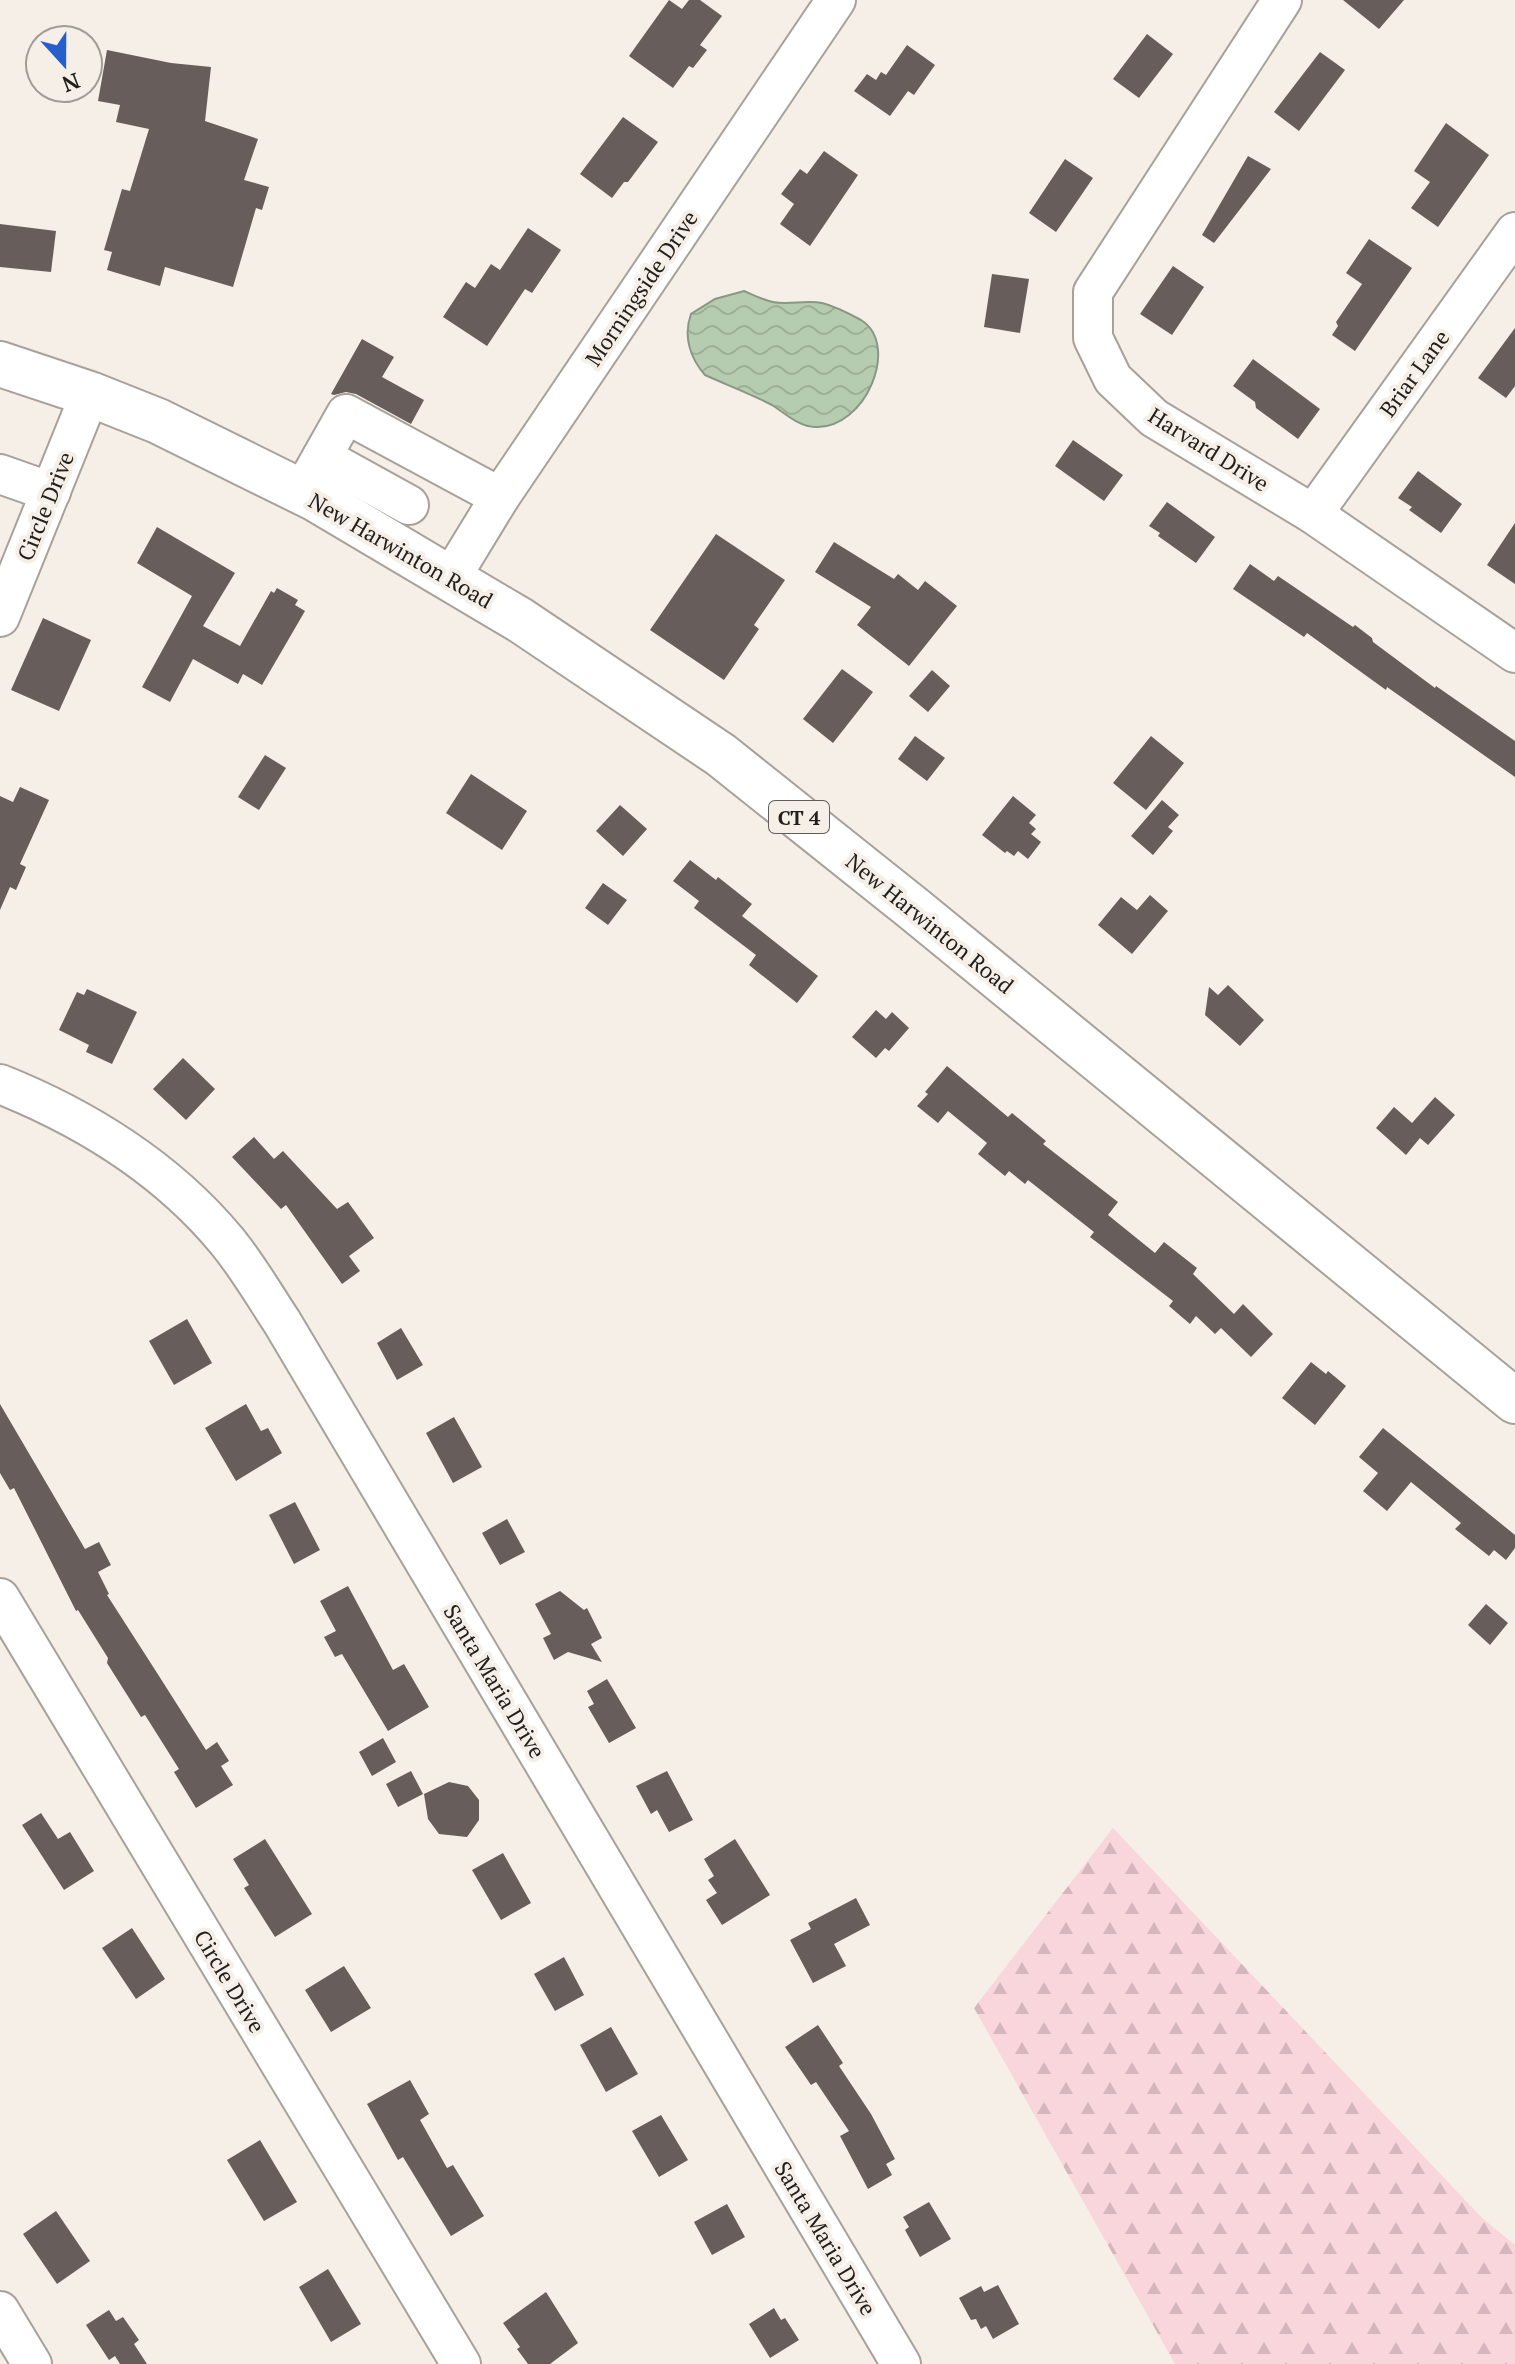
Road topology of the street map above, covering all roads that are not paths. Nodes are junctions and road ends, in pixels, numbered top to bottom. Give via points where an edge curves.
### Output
1 (836, 0) edge
2 (1282, 0) edge
3 (1515, 232) edge
4 (2, 370) edge
5 (90, 394) junction
6 (435, 463) junction
7 (0, 474) edge
8 (312, 475) junction
9 (51, 492) junction
10 (500, 497) junction
11 (409, 505) junction
12 (1313, 514) junction
13 (387, 541) junction
14 (450, 579) junction
15 (0, 617) edge
16 (1515, 653) edge
17 (0, 1084) edge
18 (1515, 1401) edge
19 (0, 1598) edge
20 (0, 2311) edge
21 (32, 2364) edge
22 (461, 2364) edge
23 (901, 2364) edge

1 - 10 street, Morningside Drive
2 - 12 street, Harvard Drive via 1093,292 1093,338 1113,379 1154,418
3 - 12 street, Briar Lane
4 - 5 main road, New Harwinton Road / CT 4
5 - 8 main road, New Harwinton Road / CT 4
5 - 9 street, Circle Drive
6 - 8 street via 346,414
6 - 10 street
6 - 11 street
7 - 9 street
8 - 11 street
8 - 13 main road, New Harwinton Road / CT 4
9 - 15 street, Circle Drive
10 - 14 street, Morningside Drive
11 - 13 street
12 - 16 street, Harvard Drive
13 - 14 main road, New Harwinton Road / CT 4
14 - 18 main road, New Harwinton Road / CT 4 via 721,755
17 - 23 street, Santa Maria Drive via 47,1103 121,1146 184,1194 228,1242 282,1322
19 - 22 street, Circle Drive
20 - 21 street

